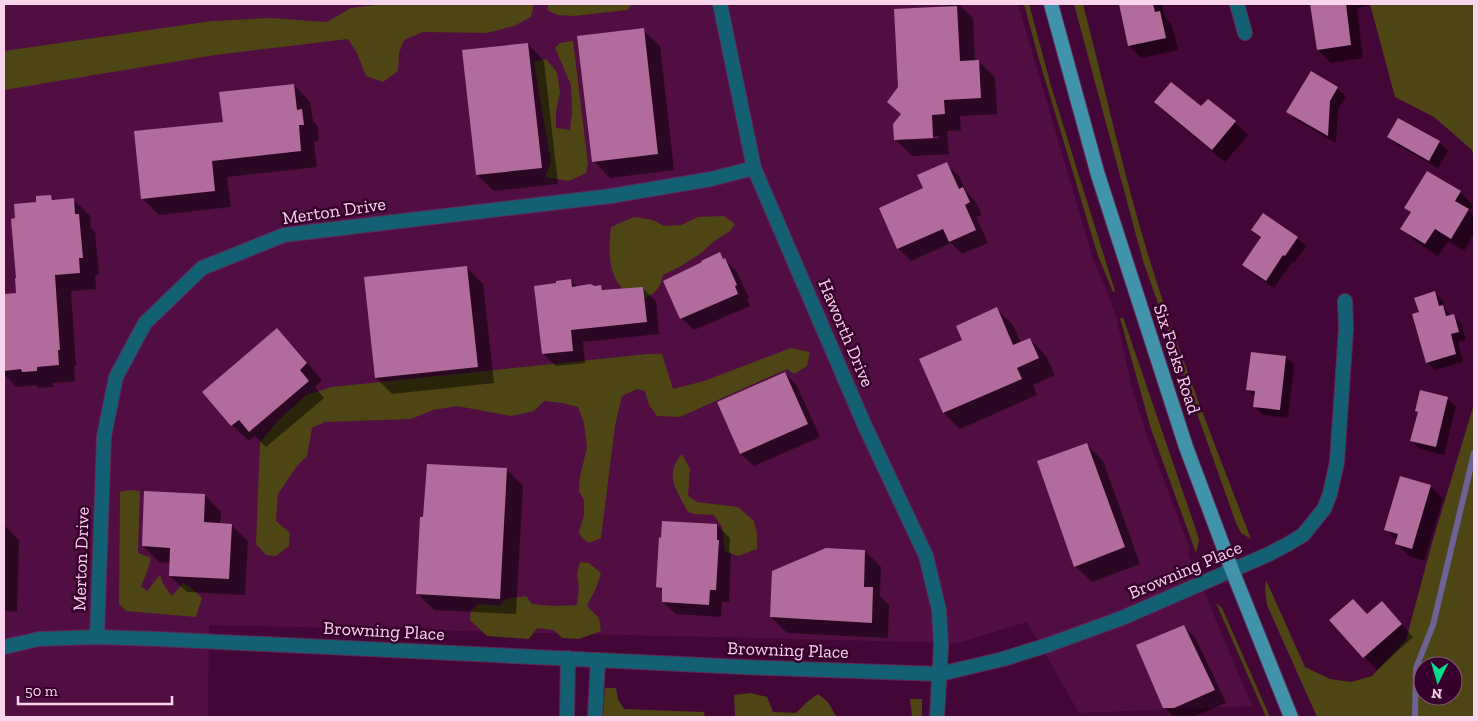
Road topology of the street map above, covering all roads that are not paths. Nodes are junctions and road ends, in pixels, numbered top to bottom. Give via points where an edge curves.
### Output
1 (720, 4) edge
2 (1051, 4) edge
3 (1237, 4) edge
4 (1245, 33) dead end
5 (754, 168) junction
6 (1345, 301) dead end
7 (1232, 570) junction
8 (97, 637) junction
9 (4, 647) edge
10 (568, 658) junction
11 (598, 660) junction
12 (940, 674) junction
13 (567, 717) edge
14 (595, 717) edge
15 (938, 717) edge
16 (1292, 717) edge

1 - 5 street, Haworth Drive
2 - 7 main road, Six Forks Road via 1098,175 1186,447
3 - 4 street
5 - 8 street, Merton Drive via 712,179 611,196 284,235 202,268 145,323 116,377 104,436
5 - 12 street, Haworth Drive via 880,459 926,556 939,610
6 - 7 street, Browning Place via 1337,462 1324,509 1303,535
7 - 12 street, Browning Place via 1122,618 1048,645
7 - 16 main road, Six Forks Road
8 - 9 street, Browning Place via 39,639
8 - 10 street, Browning Place
10 - 11 street, Browning Place
10 - 13 street
11 - 12 street, Browning Place
11 - 14 street
12 - 15 street, Haworth Drive

